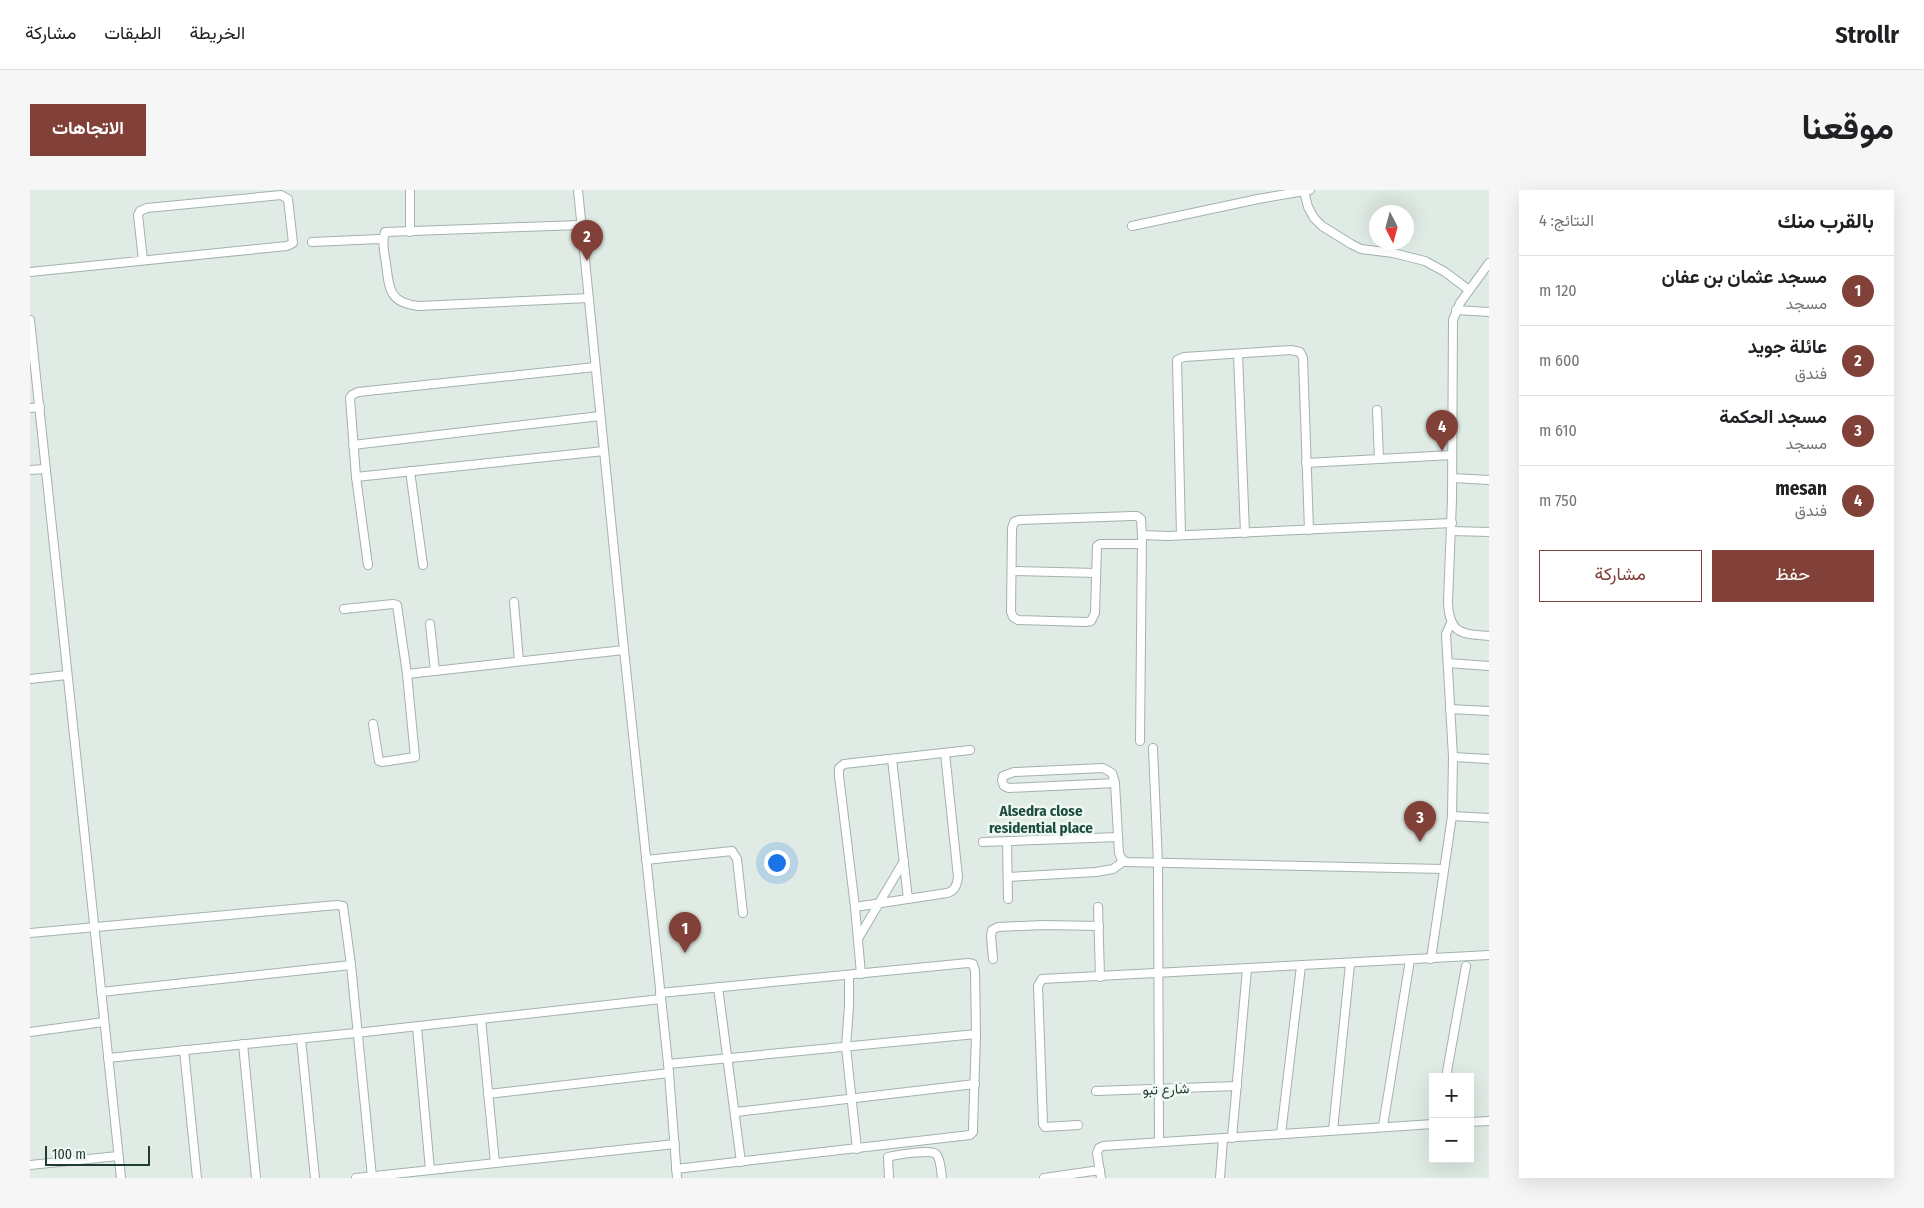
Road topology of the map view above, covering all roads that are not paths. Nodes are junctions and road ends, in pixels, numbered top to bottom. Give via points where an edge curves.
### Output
1 (410, 190) edge
2 (578, 190) edge
3 (1308, 190) edge
4 (581, 225) junction
5 (1132, 226) dead end
6 (410, 232) junction
7 (382, 240) junction
8 (312, 242) dead end
9 (142, 260) junction
10 (1489, 263) edge
11 (30, 272) edge
12 (1469, 290) junction
13 (589, 298) junction
14 (1456, 310) junction
15 (1489, 312) edge
16 (30, 320) edge
17 (1238, 354) junction
18 (596, 367) junction
19 (40, 407) junction
20 (30, 408) edge
21 (1377, 410) dead end
22 (600, 416) junction
23 (353, 445) junction
24 (604, 451) junction
25 (1452, 455) junction
26 (1379, 459) junction
27 (1306, 463) junction
28 (46, 468) junction
29 (30, 470) edge
30 (410, 471) junction
31 (356, 477) junction
32 (1453, 478) junction
33 (1489, 480) edge
34 (1451, 527) junction
35 (1309, 530) junction
36 (1489, 532) edge
37 (1244, 533) junction
38 (1142, 535) junction
39 (1181, 535) junction
40 (1142, 544) junction
41 (368, 565) dead end
42 (423, 565) dead end
43 (1012, 571) junction
44 (1096, 573) junction
45 (514, 602) dead end
46 (344, 609) dead end
47 (430, 624) dead end
48 (1453, 626) junction
49 (1489, 636) edge
50 (624, 650) junction
51 (519, 661) junction
52 (1448, 663) junction
53 (1489, 666) edge
54 (435, 670) junction
55 (407, 674) junction
56 (67, 675) junction
57 (30, 679) edge
58 (1450, 709) junction
59 (1489, 712) edge
60 (373, 724) dead end
61 (1140, 741) dead end
62 (1154, 748) dead end
63 (970, 750) dead end
64 (945, 753) junction
65 (1453, 757) junction
66 (892, 759) junction
67 (1489, 759) edge
68 (1115, 783) junction
69 (1452, 816) junction
70 (1489, 818) edge
71 (1118, 837) junction
72 (1007, 841) junction
73 (983, 842) dead end
74 (646, 860) junction
75 (904, 861) junction
76 (1124, 861) junction
77 (1158, 862) junction
78 (1443, 869) junction
79 (1008, 877) junction
80 (908, 898) junction
81 (1008, 899) dead end
82 (879, 903) junction
83 (855, 907) junction
84 (1098, 907) dead end
85 (743, 913) dead end
86 (1099, 926) junction
87 (94, 928) junction
88 (30, 933) edge
89 (858, 937) junction
90 (1489, 956) edge
91 (993, 959) dead end
92 (1431, 959) junction
93 (1410, 960) junction
94 (1350, 964) junction
95 (351, 966) junction
96 (1301, 966) junction
97 (1466, 966) dead end
98 (1247, 969) junction
99 (861, 974) junction
100 (1159, 974) junction
101 (849, 975) junction
102 (1100, 976) junction
103 (718, 988) junction
104 (101, 992) junction
105 (660, 996) junction
106 (481, 1019) junction
107 (104, 1022) junction
108 (417, 1027) junction
109 (30, 1032) edge
110 (356, 1033) junction
111 (976, 1034) junction
112 (301, 1039) junction
113 (243, 1044) junction
114 (846, 1047) junction
115 (184, 1050) junction
116 (108, 1058) junction
117 (728, 1059) junction
118 (668, 1064) junction
119 (669, 1073) junction
120 (1447, 1073) edge
121 (975, 1084) junction
122 (1237, 1086) junction
123 (1159, 1089) junction
124 (1096, 1091) dead end
125 (488, 1094) junction
126 (851, 1099) junction
127 (736, 1112) junction
128 (1489, 1121) edge
129 (1474, 1122) edge
130 (1429, 1124) edge
131 (1078, 1125) dead end
132 (1384, 1126) junction
133 (1333, 1130) junction
134 (1281, 1134) junction
135 (1232, 1138) junction
136 (1223, 1139) junction
137 (1159, 1142) junction
138 (675, 1144) junction
139 (857, 1149) junction
140 (118, 1156) junction
141 (741, 1162) junction
142 (495, 1163) junction
143 (30, 1165) edge
144 (676, 1169) junction
145 (430, 1170) junction
146 (1101, 1174) edge
147 (372, 1176) junction
148 (121, 1178) edge
149 (197, 1178) edge
150 (256, 1178) edge
151 (315, 1178) edge
152 (356, 1178) edge
153 (677, 1178) edge
154 (889, 1178) edge
155 (942, 1178) edge
156 (1044, 1178) edge
157 (1220, 1178) edge

1 - 6 street
2 - 4 street
3 - 5 street
3 - 12 street via 1308,207 1322,226 1361,249 1425,261
4 - 6 street
4 - 13 street
6 - 7 street via 385,232
7 - 8 street
7 - 13 street via 388,286 402,303 420,306
9 - 9 street via 291,245 288,199 281,195 147,208 138,215
9 - 11 street
10 - 12 street
12 - 14 street
13 - 18 street
14 - 15 street
14 - 25 street via 1453,323
16 - 19 street
17 - 27 street via 1291,350 1302,353
17 - 37 street
17 - 39 street via 1177,360
18 - 22 street
18 - 23 street via 358,392 352,395 349,403
19 - 20 street
19 - 28 street
21 - 26 street
22 - 23 street
22 - 24 street
23 - 31 street
24 - 30 street
24 - 50 street
25 - 26 street
25 - 32 street
26 - 27 street
27 - 35 street
28 - 29 street
28 - 56 street
30 - 31 street
30 - 42 street
31 - 41 street
32 - 33 street
32 - 34 street
34 - 35 street
34 - 36 street
34 - 48 street via 1449,612
35 - 37 street
37 - 39 street
38 - 39 street
38 - 40 street
38 - 43 street via 1142,521 1137,516 1016,520 1012,528
40 - 44 street via 1099,544
40 - 61 street
43 - 44 street
43 - 44 street via 1013,617 1018,620 1086,622 1095,616
45 - 51 street
46 - 55 street via 398,605
47 - 54 street
48 - 49 street via 1465,633
48 - 52 street via 1450,625 1446,631
50 - 51 street
50 - 74 street
51 - 54 street
52 - 53 street
52 - 58 street
54 - 55 street
55 - 60 street via 415,757 379,761
56 - 57 street
56 - 87 street
58 - 59 street
58 - 65 street
62 - 77 street
63 - 64 street
64 - 66 street
64 - 80 street via 957,883 950,892
65 - 67 street
65 - 69 street
66 - 75 street
66 - 83 street via 844,764 839,768
68 - 68 street via 1112,773 1103,768 1014,772 1003,776 1002,782 1009,788
68 - 71 street
69 - 70 street
69 - 78 street
71 - 72 street
71 - 76 street via 1120,856
72 - 73 street
72 - 79 street
74 - 85 street via 732,851 737,859
74 - 105 street
75 - 80 street
75 - 82 street
76 - 77 street
76 - 79 street via 1114,869 1096,872
77 - 78 street
77 - 100 street
78 - 92 street
79 - 81 street
80 - 82 street
82 - 83 street
82 - 89 street
83 - 89 street
84 - 86 street
86 - 91 street via 998,927 990,936
86 - 102 street
87 - 88 street
87 - 95 street via 340,905 344,909
87 - 104 street
89 - 99 street
90 - 92 street
92 - 93 street
93 - 94 street
93 - 132 street
94 - 96 street
94 - 133 street
95 - 104 street
95 - 110 street
96 - 98 street
96 - 134 street
97 - 120 street
98 - 100 street
98 - 122 street
99 - 101 street
99 - 111 street via 973,964
100 - 102 street
100 - 123 street
101 - 103 street
101 - 114 street
102 - 131 street via 1042,979 1038,986 1043,1124 1045,1127
103 - 105 street
103 - 117 street
104 - 107 street
105 - 106 street
105 - 118 street
106 - 108 street
106 - 125 street
107 - 109 street
107 - 116 street
108 - 110 street
108 - 145 street
110 - 112 street
110 - 147 street
111 - 114 street
111 - 121 street
112 - 113 street
112 - 151 street
113 - 115 street
113 - 150 street
114 - 117 street
114 - 126 street
115 - 116 street
115 - 149 street
116 - 140 street
117 - 118 street
117 - 127 street
118 - 119 street
119 - 125 street
119 - 138 street
121 - 126 street
121 - 139 street via 973,1132 970,1135
122 - 123 street, شارع تبو
122 - 135 street
123 - 124 street, شارع تبو
123 - 137 street
125 - 142 street
126 - 127 street
126 - 139 street
127 - 141 street
128 - 129 street
130 - 132 street
132 - 133 street
133 - 134 street
134 - 135 street
135 - 136 street
136 - 137 street
136 - 157 street
137 - 146 street via 1099,1148
138 - 142 street
138 - 144 street
139 - 141 street
140 - 143 street
140 - 148 street
141 - 144 street
142 - 145 street
144 - 153 street
145 - 147 street
146 - 156 street
147 - 152 street
154 - 155 street via 888,1157 928,1152 936,1154

